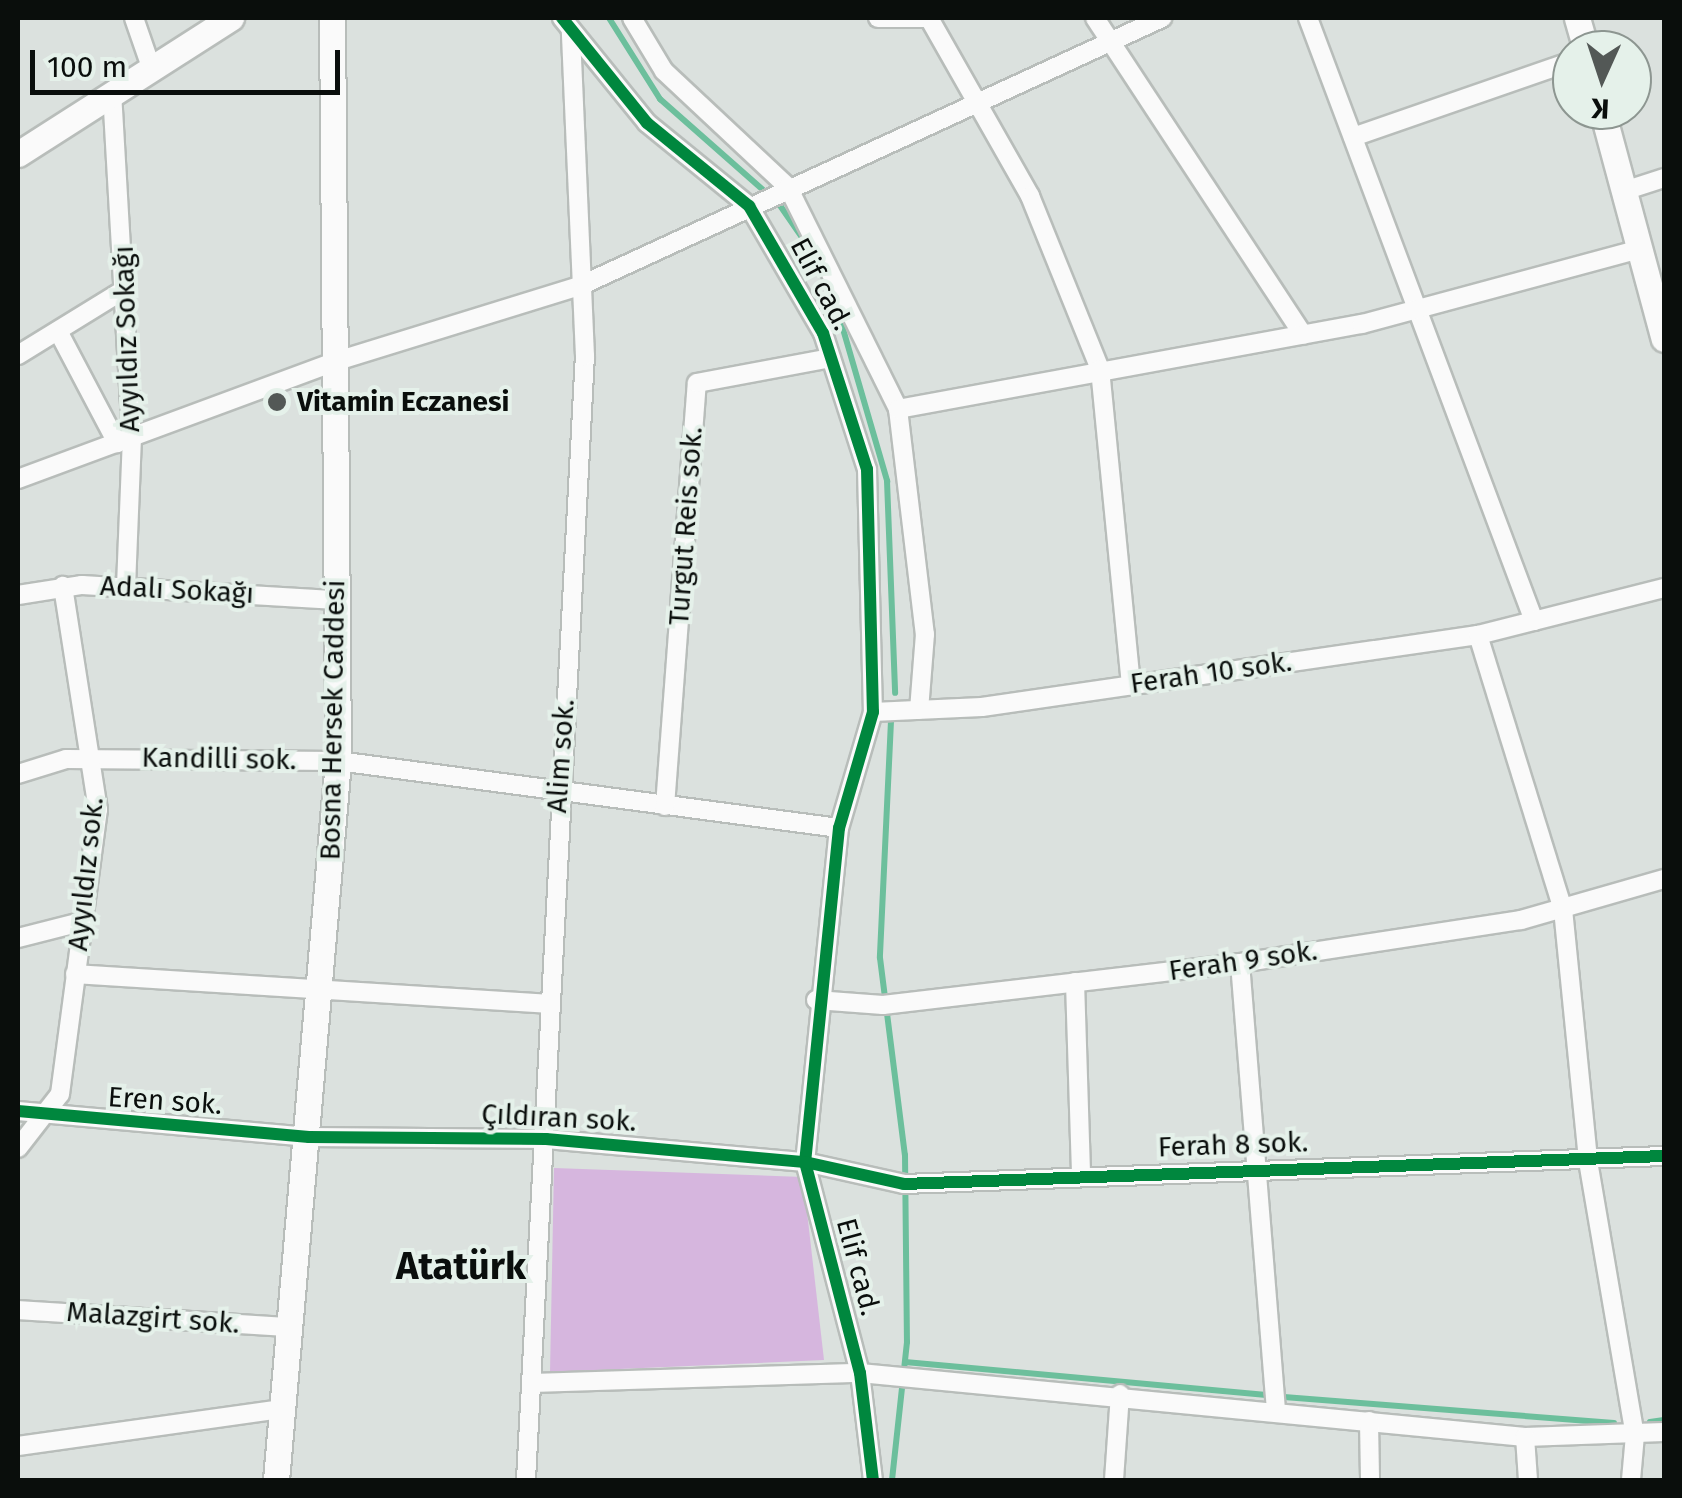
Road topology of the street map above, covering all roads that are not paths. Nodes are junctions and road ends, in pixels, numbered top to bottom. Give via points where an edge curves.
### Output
1 (134, 18) edge
2 (231, 18) edge
3 (332, 18) edge
4 (632, 18) edge
5 (878, 18) edge
6 (927, 18) edge
7 (1095, 18) edge
8 (1162, 18) edge
9 (1308, 18) edge
10 (567, 24) edge
11 (1109, 39) junction
12 (150, 66) junction
13 (1552, 67) edge
14 (112, 92) junction
15 (975, 101) junction
16 (1607, 130) edge
17 (1352, 137) junction
18 (18, 154) edge
19 (1664, 178) edge
20 (788, 188) junction
21 (1624, 191) junction
22 (748, 206) junction
23 (1640, 249) junction
24 (582, 286) junction
25 (127, 288) junction
26 (1417, 310) junction
27 (58, 330) junction
28 (1303, 335) junction
29 (1664, 339) edge
30 (18, 355) edge
31 (831, 358) junction
32 (337, 361) junction
33 (1100, 372) junction
34 (898, 409) junction
35 (124, 440) junction
36 (18, 479) edge
37 (63, 586) junction
38 (126, 586) junction
39 (1664, 588) edge
40 (18, 595) edge
41 (337, 600) junction
42 (1534, 620) junction
43 (1478, 634) junction
44 (1131, 685) junction
45 (919, 710) junction
46 (874, 712) junction
47 (94, 758) junction
48 (338, 761) junction
49 (18, 774) edge
50 (557, 792) junction
51 (665, 806) junction
52 (839, 828) junction
53 (1664, 879) edge
54 (1563, 909) junction
55 (81, 922) junction
56 (18, 938) edge
57 (1240, 964) junction
58 (75, 974) junction
59 (1075, 982) junction
60 (320, 993) junction
61 (816, 1000) junction
62 (550, 1004) junction
63 (18, 1111) edge
64 (41, 1117) junction
65 (309, 1136) junction
66 (546, 1139) junction
67 (18, 1148) edge
68 (1664, 1156) edge
69 (1588, 1161) junction
70 (805, 1162) junction
71 (1252, 1168) junction
72 (1081, 1176) junction
73 (18, 1310) edge
74 (289, 1326) junction
75 (860, 1373) junction
76 (534, 1383) junction
77 (1120, 1394) junction
78 (280, 1409) junction
79 (1276, 1410) junction
80 (1369, 1421) junction
81 (1664, 1432) edge
82 (1635, 1435) junction
83 (1525, 1438) junction
84 (18, 1446) edge
85 (276, 1480) edge
86 (526, 1480) edge
87 (874, 1480) edge
88 (1114, 1480) edge
89 (1370, 1480) edge
90 (1528, 1480) edge
91 (1631, 1480) edge

1 - 12 street
2 - 12 main road
3 - 32 main road, Bosna Hersek Caddesi
4 - 20 street, Elif cad. via 664,71
5 - 6 street
6 - 15 street
7 - 11 street
8 - 11 street
9 - 17 street
10 - 22 street, Elif cad. via 648,123
10 - 24 street, Alim sok.
11 - 15 street
11 - 28 street
12 - 14 main road
13 - 17 street
14 - 18 main road
14 - 25 street, Ayyıldız Sokağı
15 - 20 street
15 - 33 street via 1030,196
16 - 21 main road
17 - 26 street
19 - 21 street
20 - 22 street
20 - 34 street, Elif cad.
21 - 23 main road
22 - 24 street
22 - 31 street, Elif cad.
23 - 26 street
23 - 29 main road
24 - 32 street
24 - 50 street, Alim sok.
25 - 27 street
25 - 35 street, Ayyıldız Sokağı
26 - 28 street
26 - 42 street
27 - 30 street
27 - 35 street
28 - 33 street
31 - 46 street, Elif cad. via 867,468
31 - 51 street, Turgut Reis sok. via 697,383
32 - 35 street
32 - 41 main road, Bosna Hersek Caddesi
33 - 34 street
33 - 44 street
34 - 45 street, Elif cad. via 925,634
35 - 36 street
35 - 38 street, Ayyıldız Sokağı
37 - 38 street, Adalı Sokağı
37 - 40 street, Adalı Sokağı
37 - 47 street, Ayyıldız sok.
38 - 41 street, Adalı Sokağı
39 - 42 street, Ferah 10 sok.
41 - 48 main road, Bosna Hersek Caddesi
42 - 43 street, Ferah 10 sok.
43 - 44 street, Ferah 10 sok.
43 - 54 street
44 - 45 street, Ferah 10 sok.
45 - 46 street, Ferah 10 sok.
46 - 52 street
47 - 48 street, Kandilli sok.
47 - 49 street, Kandilli sok.
47 - 55 street, Ayyıldız sok. via 98,810
48 - 50 street, Kandilli sok.
48 - 60 main road, Bosna Hersek Caddesi
50 - 51 street, Kandilli sok.
50 - 62 street, Alim sok.
51 - 52 street, Kandilli sok.
52 - 61 street, Elif cad.
53 - 54 street, Ferah 9 sok.
54 - 57 street, Ferah 9 sok.
54 - 69 street
55 - 56 street
55 - 58 street, Ayyıldız sok.
57 - 59 street, Ferah 9 sok.
57 - 71 street
58 - 60 street
58 - 64 street, Ayyıldız sok. via 60,1094
59 - 61 street, Ferah 9 sok. via 883,1004
59 - 72 street
60 - 62 street
60 - 65 main road, Bosna Hersek Caddesi
61 - 70 street, Elif cad.
62 - 66 street, Alim sok.
63 - 64 street, Eren sok.
64 - 65 street, Eren sok.
64 - 67 street, Ayyıldız sok.
65 - 66 street, Çıldıran sok.
65 - 74 main road, Bosna Hersek Caddesi
66 - 70 street, Çıldıran sok.
66 - 76 street, Alim sok.
68 - 69 street, Ferah 8 sok.
69 - 71 street, Ferah 8 sok.
69 - 82 street
70 - 72 street, Ferah 8 sok. via 904,1184
70 - 75 street, Elif cad.
71 - 72 street, Ferah 8 sok.
71 - 79 street
73 - 74 street, Malazgirt sok.
74 - 78 main road, Bosna Hersek Caddesi
75 - 76 street
75 - 77 street
75 - 87 street, Elif cad.
76 - 86 street, Alim sok.
77 - 79 street
77 - 88 street
78 - 84 street
78 - 85 main road, Bosna Hersek Caddesi
79 - 80 street
80 - 83 street
80 - 89 street
81 - 82 street
82 - 83 street
82 - 91 street
83 - 90 street

